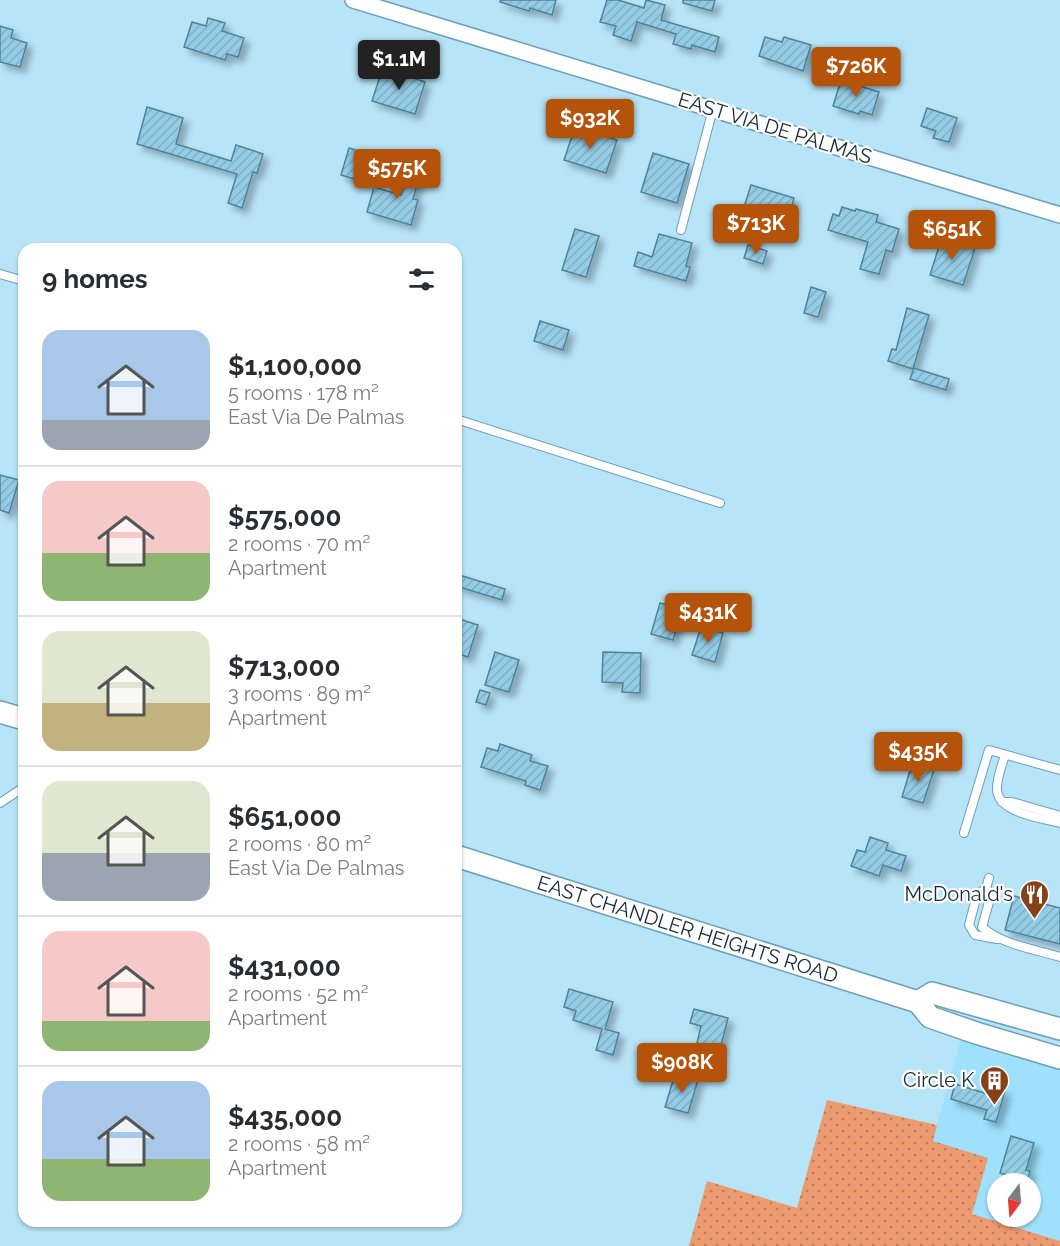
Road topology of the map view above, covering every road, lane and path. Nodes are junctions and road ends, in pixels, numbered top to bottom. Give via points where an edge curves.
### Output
1 (353, 0) edge
2 (713, 109) junction
3 (1060, 215) edge
4 (681, 230) dead end
5 (0, 274) edge
6 (18, 279) edge
7 (462, 421) edge
8 (720, 503) dead end
9 (0, 712) edge
10 (18, 717) edge
11 (1005, 755) junction
12 (1060, 770) edge
13 (18, 791) edge
14 (1002, 802) junction
15 (0, 804) edge
16 (1060, 816) edge
17 (1060, 824) edge
18 (964, 833) dead end
19 (462, 858) edge
20 (989, 878) dead end
21 (986, 888) junction
22 (999, 939) junction
23 (1060, 957) edge
24 (918, 1002) junction
25 (1060, 1029) edge
26 (1060, 1058) edge

1 - 2 street, EAST VIA DE PALMAS
2 - 3 street, EAST VIA DE PALMAS
2 - 4 lane
5 - 6 lane
7 - 8 lane
9 - 10 main road
11 - 12 lane
11 - 14 lane via 996,789
11 - 18 lane via 989,750
13 - 15 lane
14 - 16 lane
14 - 17 lane via 1013,811
19 - 24 main road, EAST CHANDLER HEIGHTS ROAD
20 - 21 lane
21 - 22 lane via 991,895 982,927
21 - 22 lane via 977,895 969,925 975,935
22 - 23 lane
24 - 25 main road, EAST CHANDLER HEIGHTS ROAD via 932,993
24 - 26 main road, EAST CHANDLER HEIGHTS ROAD via 930,1017

